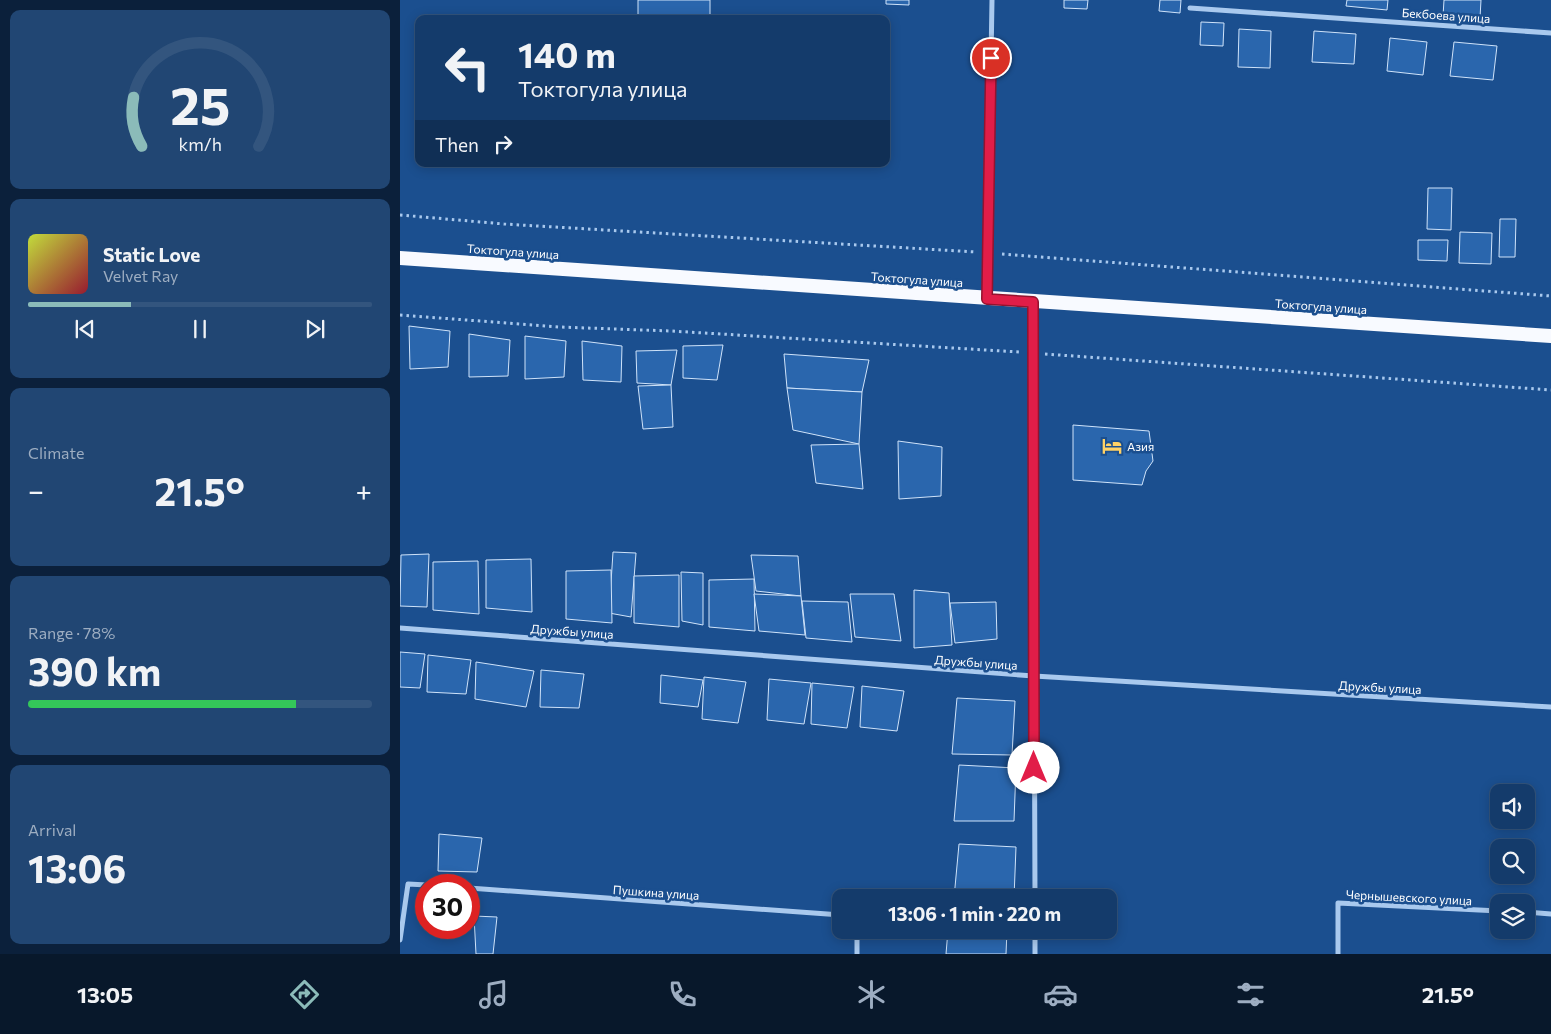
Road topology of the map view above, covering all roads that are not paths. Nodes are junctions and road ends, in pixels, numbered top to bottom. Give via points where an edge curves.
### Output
1 (992, 0) edge
2 (1190, 8) dead end
3 (1551, 33) edge
4 (400, 258) edge
5 (987, 299) junction
6 (1033, 302) junction
7 (1551, 336) edge
8 (400, 628) edge
9 (1034, 676) junction
10 (1551, 707) edge
11 (415, 884) edge
12 (480, 889) edge
13 (1034, 889) edge
14 (1490, 911) edge
15 (1535, 913) edge
16 (832, 914) edge
17 (1551, 914) edge
18 (857, 939) edge
19 (1035, 939) edge
20 (400, 940) edge
21 (857, 954) edge
22 (1035, 954) edge
23 (1338, 954) edge

1 - 5 street
2 - 3 street, Бекбоева улица
4 - 5 highway, Токтогула улица
5 - 6 highway, Токтогула улица
6 - 7 highway, Токтогула улица
6 - 9 street
8 - 9 street, Дружбы улица
9 - 10 street, Дружбы улица
9 - 13 street
11 - 20 street via 408,884
12 - 16 street, Пушкина улица
14 - 23 street, Чернышевского улица via 1338,903
15 - 17 street
18 - 21 street
19 - 22 street

